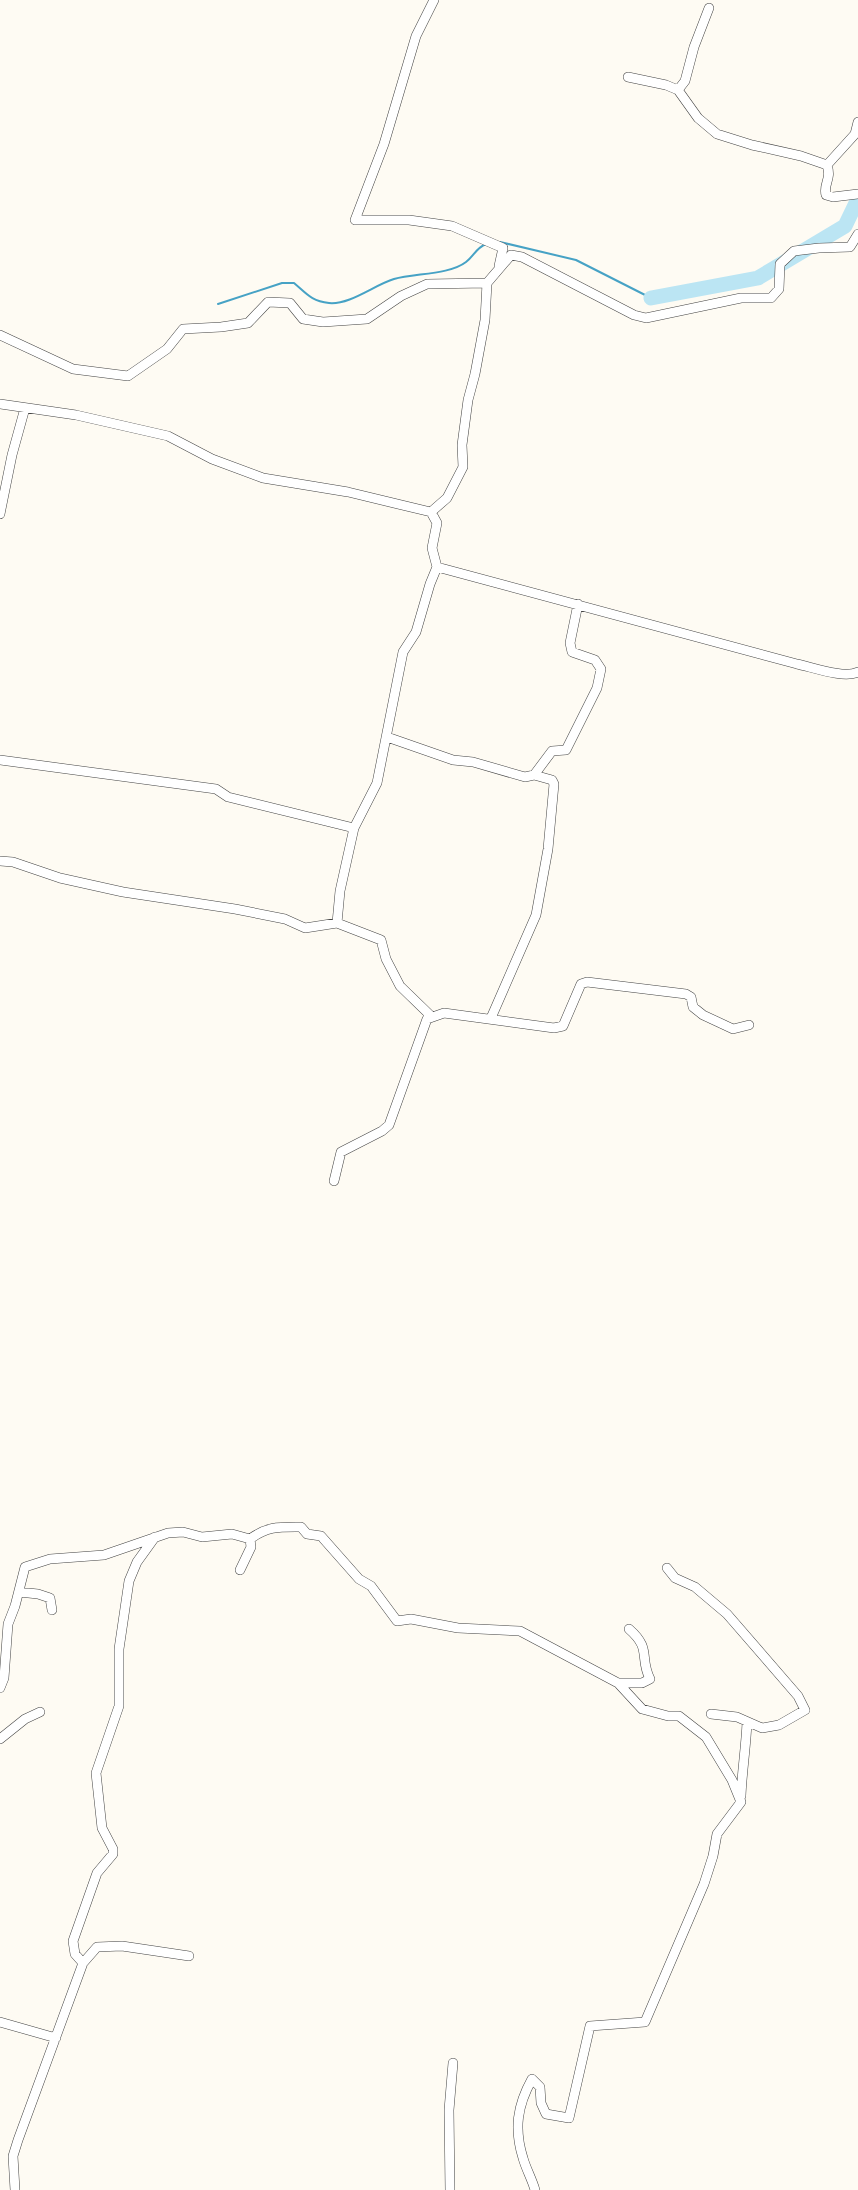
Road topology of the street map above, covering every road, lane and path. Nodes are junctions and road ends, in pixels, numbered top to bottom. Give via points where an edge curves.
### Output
1 (434, 0) edge
2 (709, 8) dead end
3 (628, 77) dead end
4 (678, 90) junction
5 (858, 122) edge
6 (827, 165) junction
7 (858, 194) edge
8 (858, 234) edge
9 (498, 270) junction
10 (487, 283) junction
11 (0, 335) edge
12 (0, 404) edge
13 (25, 408) junction
14 (431, 512) junction
15 (0, 514) edge
16 (437, 567) junction
17 (578, 604) junction
18 (858, 672) edge
19 (387, 737) junction
20 (0, 760) edge
21 (534, 775) junction
22 (354, 828) junction
23 (0, 861) edge
24 (337, 922) junction
25 (432, 1017) junction
26 (491, 1018) junction
27 (749, 1024) dead end
28 (334, 1180) dead end
29 (155, 1537) junction
30 (250, 1539) junction
31 (667, 1568) dead end
32 (240, 1570) dead end
33 (19, 1592) junction
34 (52, 1610) dead end
35 (629, 1629) dead end
36 (618, 1683) junction
37 (0, 1688) edge
38 (40, 1712) dead end
39 (711, 1714) dead end
40 (747, 1722) junction
41 (0, 1739) edge
42 (741, 1802) junction
43 (189, 1956) dead end
44 (84, 1963) junction
45 (0, 2022) edge
46 (56, 2038) junction
47 (453, 2063) dead end
48 (15, 2190) edge
49 (450, 2190) edge
50 (535, 2190) edge

1 - 9 street via 416,36 384,144 355,220 409,220 452,226 503,248
2 - 4 street via 685,81
3 - 4 street
4 - 6 street via 698,118 717,134
5 - 6 street via 855,134
6 - 7 street via 830,174 826,195
8 - 9 street via 850,247 794,251 780,264 779,289 771,298 741,298 646,318 522,257 511,255
9 - 10 street
10 - 11 street via 427,284 367,319 303,319 290,303 268,302 248,322 183,329 167,349 128,376 73,369
10 - 14 street via 485,320 462,445 463,467 447,498
12 - 13 street
13 - 14 street via 168,436 212,459 263,478 348,492
13 - 15 street
14 - 16 street via 437,523 432,548
16 - 17 street
16 - 19 street via 416,632 404,652
17 - 18 street via 797,664 832,672
17 - 21 street via 570,643 572,652 595,660 601,669 597,688 566,750 552,751
19 - 21 street via 453,760 525,777
19 - 22 street via 377,783
20 - 22 street via 216,789 228,797
21 - 26 street via 555,784 548,849 536,915
22 - 24 street
23 - 24 street via 123,892 285,919 305,928
24 - 25 street via 381,940 400,986
25 - 26 street via 444,1013
25 - 28 street via 427,1018 389,1125 341,1152
26 - 27 street via 563,1026 581,984 587,982 686,994 703,1015 733,1029
29 - 30 street via 183,1532 202,1537 232,1534
29 - 33 street via 104,1555 50,1559 25,1567
29 - 44 street via 129,1581 119,1648 119,1706 96,1773 102,1828 113,1854 97,1873 73,1941 75,1954
30 - 32 street via 251,1547
30 - 36 street via 263,1529 301,1527 307,1534 321,1536 359,1579 371,1586 397,1621 411,1618 458,1628 520,1631
31 - 40 street via 675,1578 695,1587 728,1614 798,1696 805,1710 773,1726 762,1728
33 - 34 street via 50,1598
33 - 37 street via 8,1624
35 - 36 street via 640,1639 650,1679
36 - 42 street via 642,1709 679,1716 706,1737
38 - 41 street
39 - 40 street
40 - 42 street
42 - 50 street via 717,1834 704,1884 645,2022 590,2026 568,2118 546,2114 540,2087 532,2079 521,2099 517,2126
43 - 44 street via 122,1946 97,1947
44 - 46 street
45 - 46 street
46 - 48 street via 13,2156
47 - 49 street

